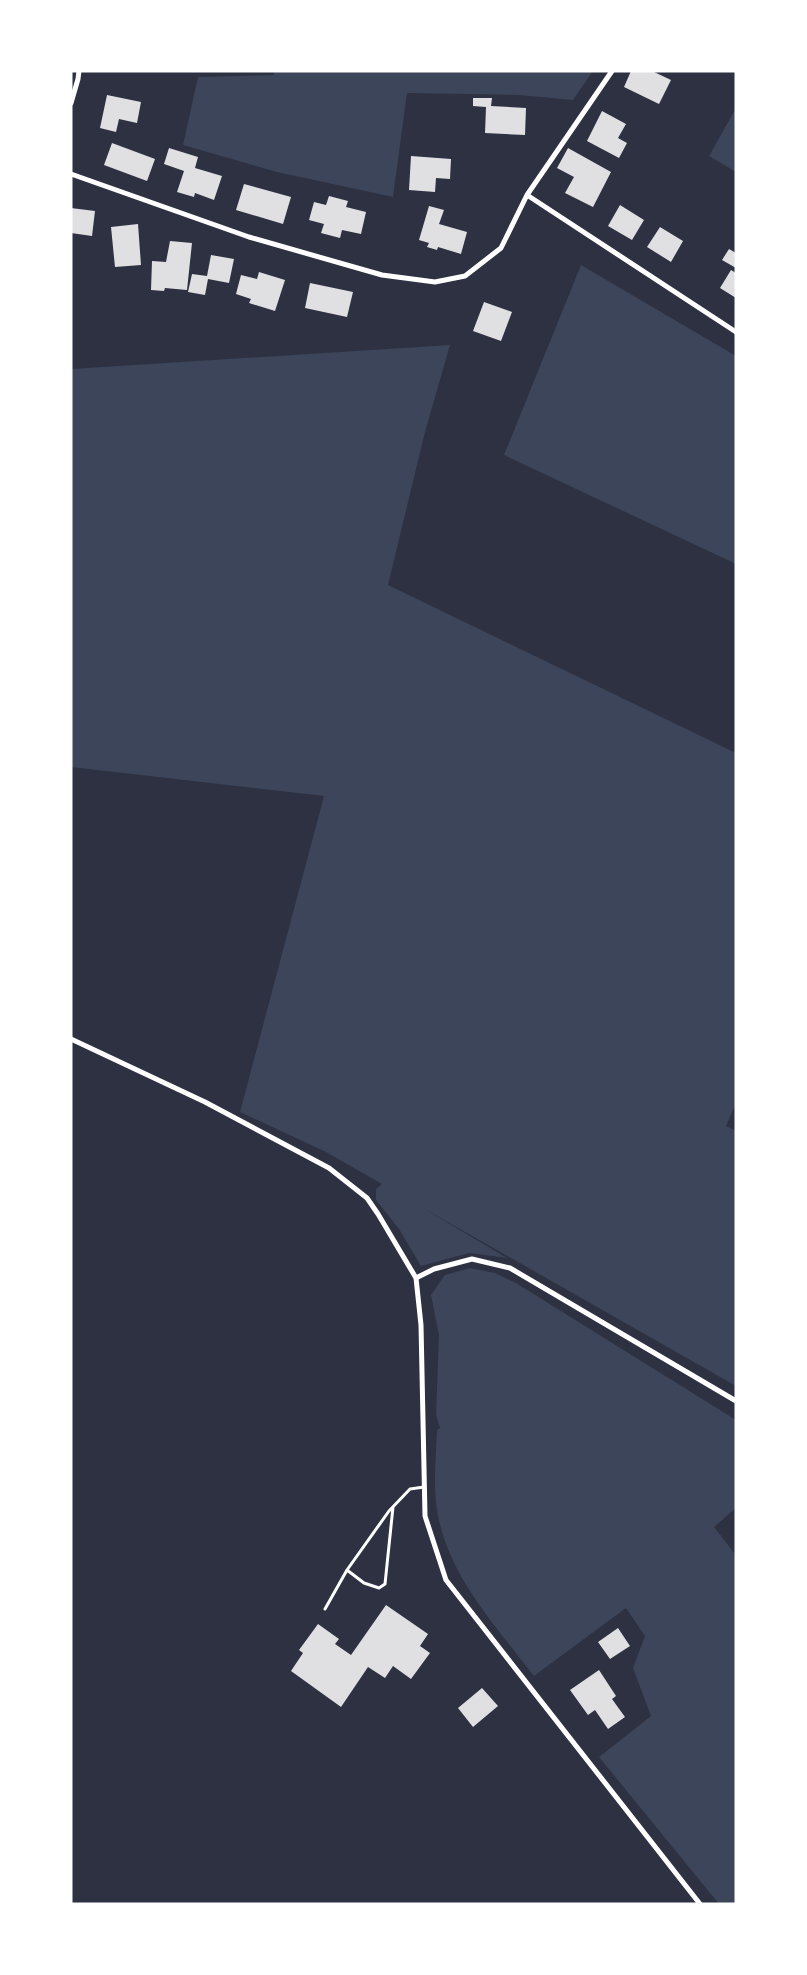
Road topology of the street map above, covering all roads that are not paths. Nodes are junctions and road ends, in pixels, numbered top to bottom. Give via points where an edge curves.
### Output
1 (79, 71) edge
2 (612, 71) edge
3 (71, 103) edge
4 (71, 174) edge
5 (526, 195) junction
6 (736, 332) edge
7 (71, 1039) edge
8 (416, 1278) junction
9 (736, 1401) edge
10 (425, 1486) junction
11 (394, 1506) junction
12 (347, 1570) junction
13 (325, 1609) dead end
14 (700, 1904) edge

1 - 3 street
2 - 5 street
4 - 5 street via 249,237 382,275 435,282 465,276 501,248
5 - 6 street
7 - 8 street via 205,1102 329,1168 367,1198
8 - 9 street via 434,1269 472,1259 510,1268
8 - 10 street via 421,1325
10 - 11 lane via 410,1489
10 - 14 street via 425,1516 446,1580
11 - 12 lane
11 - 12 lane via 385,1584 379,1588 364,1583
12 - 13 lane

